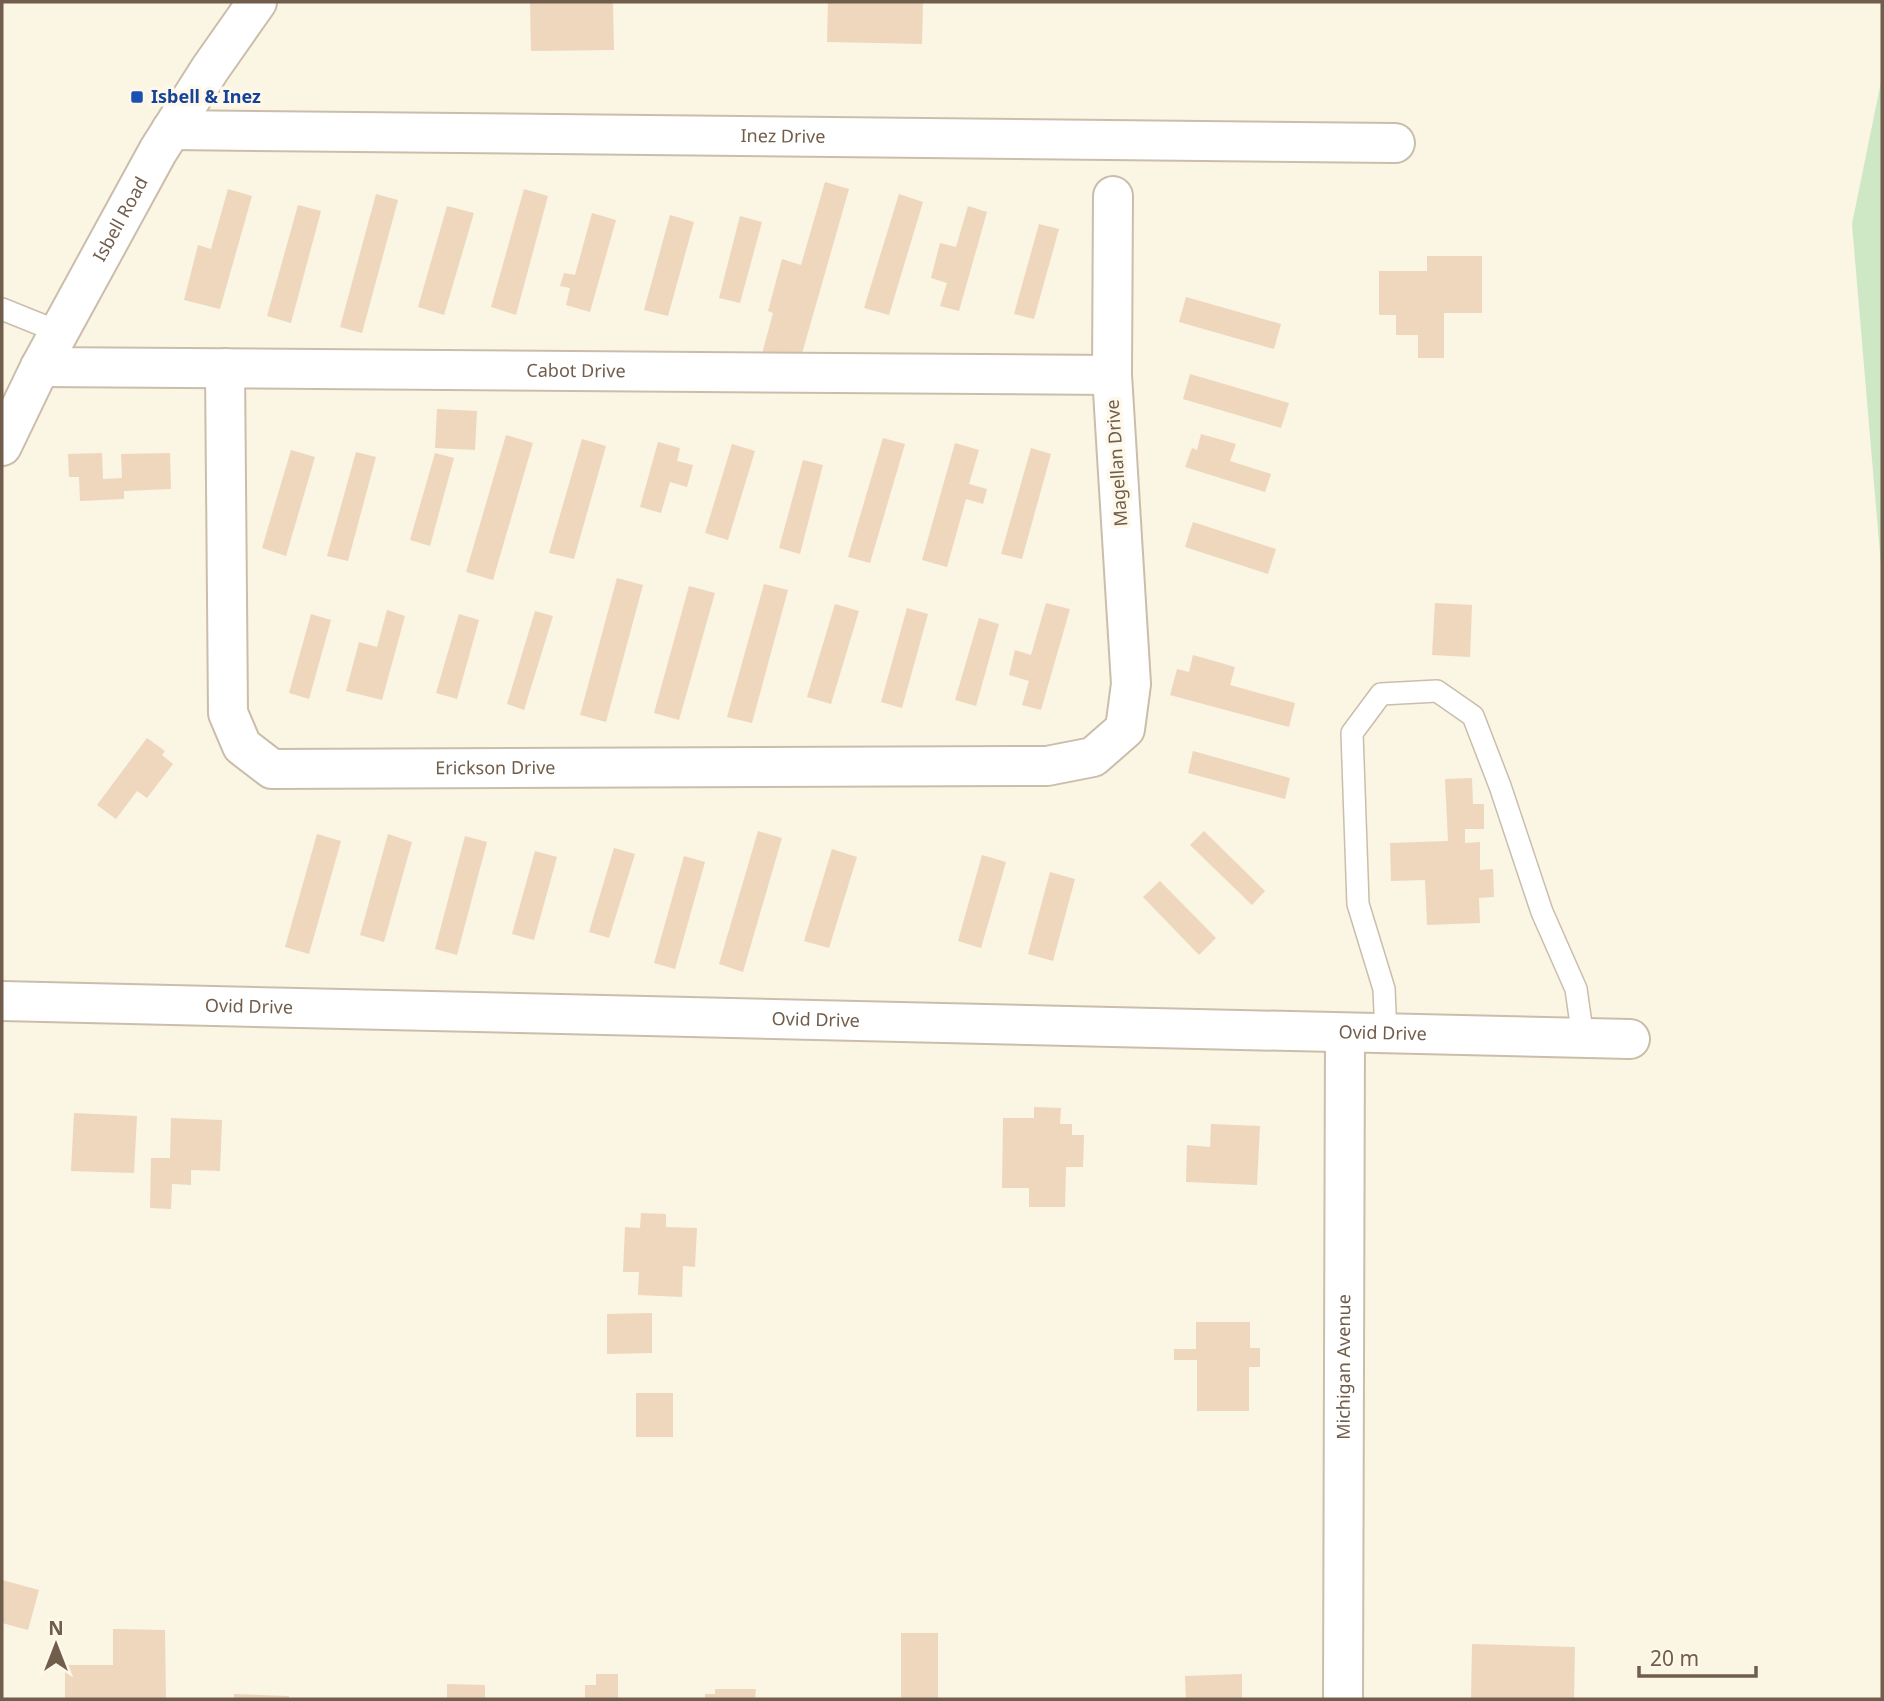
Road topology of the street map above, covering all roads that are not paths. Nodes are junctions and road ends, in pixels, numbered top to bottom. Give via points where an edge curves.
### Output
1 (257, 2) edge
2 (171, 130) junction
3 (1395, 144) dead end
4 (1113, 196) dead end
5 (2, 309) edge
6 (59, 331) junction
7 (40, 367) junction
8 (225, 368) junction
9 (1111, 375) junction
10 (2, 446) edge
11 (1125, 729) joint
12 (2, 1001) edge
13 (1345, 1033) junction
14 (1386, 1034) junction
15 (1583, 1038) junction
16 (1630, 1040) dead end
17 (1343, 1699) edge

1 - 2 street, Isbell Road
2 - 3 street, Inez Drive
2 - 6 street, Isbell Road
4 - 9 street, Magellan Drive
5 - 6 lane
6 - 7 street, Isbell Road
7 - 8 street, Cabot Drive
7 - 10 street, Isbell Road
8 - 9 street, Cabot Drive
8 - 11 street, Erickson Drive via 228,713 242,746 272,769 1048,766 1093,757
9 - 11 street, Magellan Drive via 1131,684
12 - 13 street, Ovid Drive
13 - 14 street, Ovid Drive
13 - 17 street, Michigan Avenue
14 - 15 street, Ovid Drive
14 - 15 lane via 1384,989 1358,904 1352,733 1381,694 1437,691 1474,716 1542,912 1576,989
15 - 16 street, Ovid Drive

